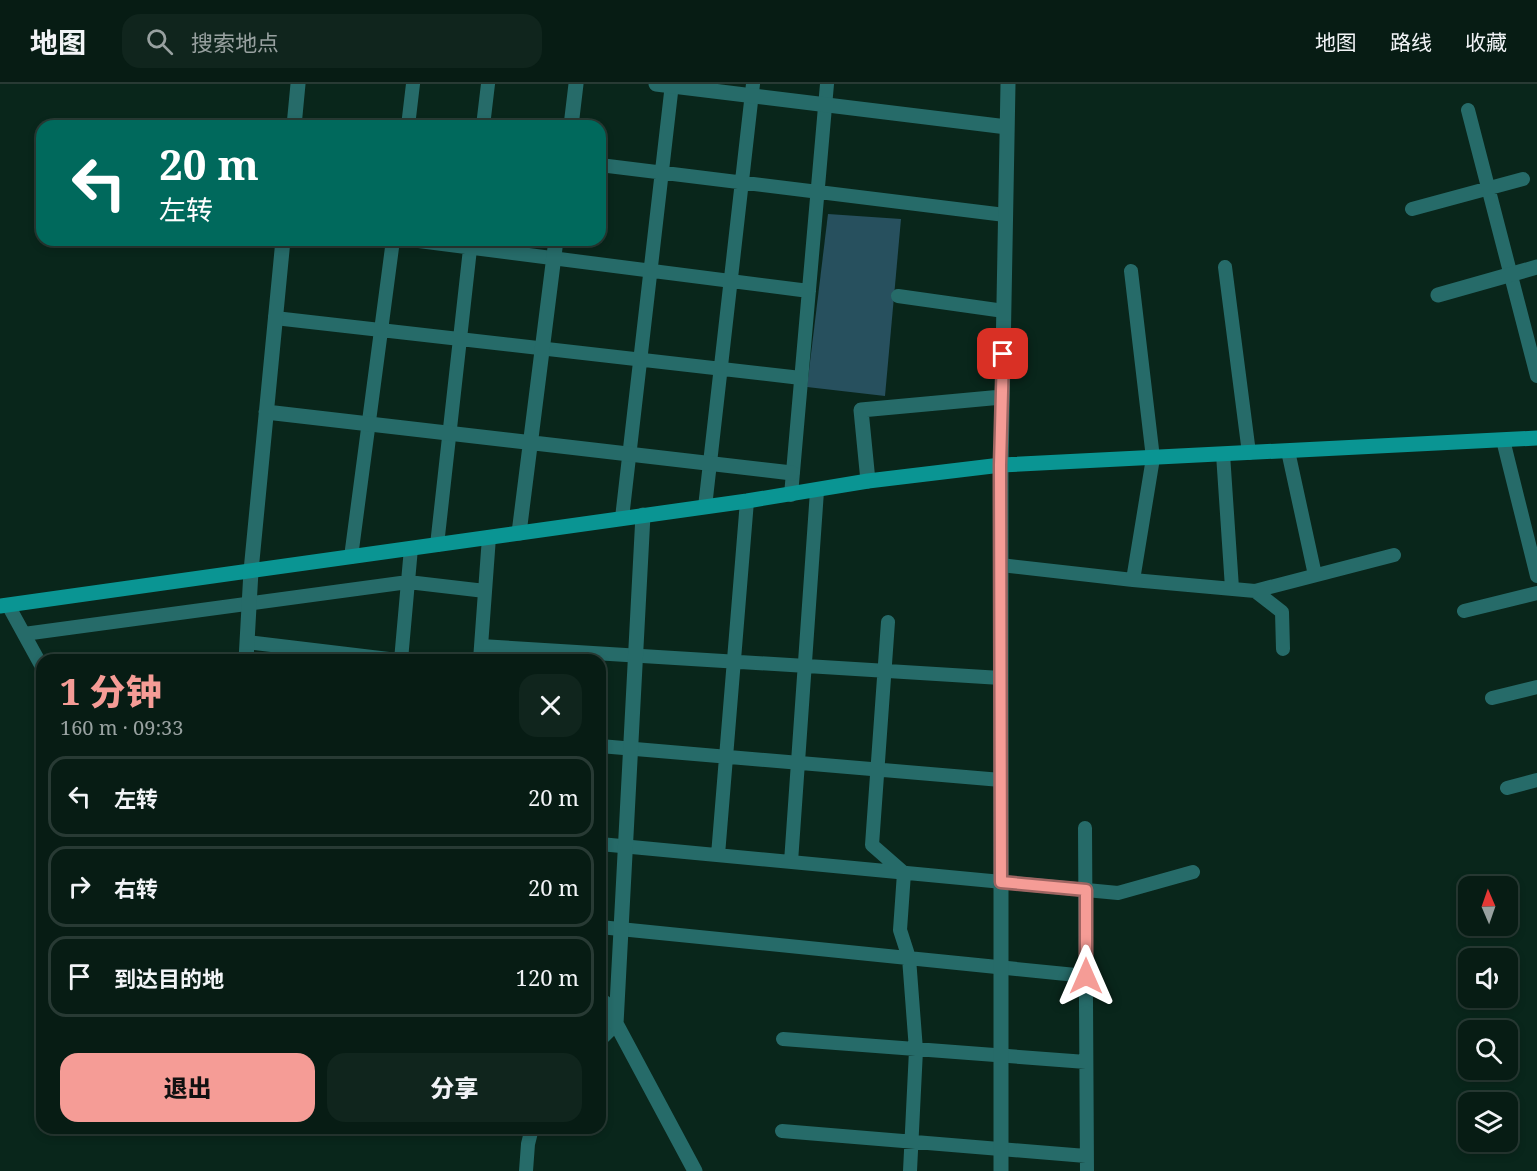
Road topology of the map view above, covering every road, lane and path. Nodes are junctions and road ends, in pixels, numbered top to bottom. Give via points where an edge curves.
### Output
1 (298, 84) edge
2 (413, 84) edge
3 (488, 84) edge
4 (576, 84) edge
5 (656, 84) edge
6 (827, 84) edge
7 (1008, 84) edge
8 (672, 85) edge
9 (752, 90) edge
10 (826, 105) junction
11 (1468, 110) dead end
12 (295, 120) edge
13 (409, 120) edge
14 (484, 120) edge
15 (572, 120) edge
16 (1007, 127) junction
17 (606, 166) edge
18 (662, 172) junction
19 (1523, 179) dead end
20 (742, 182) junction
21 (1488, 188) junction
22 (818, 192) junction
23 (1412, 209) dead end
24 (1005, 215) junction
25 (282, 246) edge
26 (392, 246) edge
27 (470, 246) edge
28 (482, 246) edge
29 (555, 246) edge
30 (554, 258) junction
31 (1226, 267) dead end
32 (1537, 267) edge
33 (651, 271) junction
34 (1131, 271) dead end
35 (1511, 275) junction
36 (730, 282) junction
37 (809, 291) junction
38 (1438, 295) dead end
39 (898, 296) dead end
40 (1004, 311) junction
41 (275, 318) junction
42 (380, 330) junction
43 (459, 339) junction
44 (542, 348) junction
45 (640, 359) junction
46 (721, 369) junction
47 (1537, 376) edge
48 (801, 378) junction
49 (1002, 397) junction
50 (266, 412) junction
51 (368, 424) junction
52 (449, 434) junction
53 (1537, 438) edge
54 (1503, 440) junction
55 (530, 443) junction
56 (1288, 451) junction
57 (1249, 453) junction
58 (629, 454) junction
59 (1223, 454) junction
60 (1153, 458) junction
61 (710, 463) junction
62 (1000, 465) junction
63 (792, 473) junction
64 (868, 482) junction
65 (817, 491) junction
66 (791, 495) junction
67 (747, 501) junction
68 (705, 507) junction
69 (643, 515) junction
70 (622, 518) junction
71 (519, 533) junction
72 (489, 537) junction
73 (437, 545) junction
74 (411, 548) junction
75 (1394, 555) dead end
76 (351, 557) junction
77 (1001, 565) junction
78 (251, 571) junction
79 (1315, 575) junction
80 (1537, 576) edge
81 (1133, 580) junction
82 (408, 582) junction
83 (1232, 588) junction
84 (485, 591) junction
85 (1255, 591) junction
86 (1537, 593) edge
87 (249, 603) junction
88 (4, 605) edge
89 (1464, 611) dead end
90 (888, 622) dead end
91 (24, 634) junction
92 (247, 642) junction
93 (481, 646) junction
94 (1283, 649) dead end
95 (246, 654) edge
96 (348, 654) edge
97 (400, 654) edge
98 (480, 654) edge
99 (636, 655) junction
100 (36, 656) edge
101 (734, 662) junction
102 (805, 666) junction
103 (884, 671) junction
104 (1001, 678) junction
105 (1537, 687) edge
106 (1492, 698) dead end
107 (606, 746) edge
108 (630, 748) junction
109 (726, 756) junction
110 (798, 763) junction
111 (877, 769) junction
112 (1001, 780) junction
113 (1537, 780) edge
114 (1507, 788) dead end
115 (1085, 828) dead end
116 (606, 845) edge
117 (625, 847) junction
118 (718, 855) junction
119 (791, 862) junction
120 (1193, 872) dead end
121 (904, 873) junction
122 (1001, 882) junction
123 (1086, 890) junction
124 (606, 928) edge
125 (621, 930) junction
126 (909, 958) junction
127 (1001, 968) junction
128 (1086, 976) junction
129 (606, 1005) edge
130 (616, 1024) junction
131 (606, 1034) edge
132 (783, 1039) dead end
133 (916, 1050) junction
134 (1001, 1057) junction
135 (1086, 1062) junction
136 (782, 1131) dead end
137 (530, 1134) edge
138 (911, 1141) junction
139 (1001, 1149) junction
140 (1086, 1156) junction
141 (526, 1171) edge
142 (695, 1171) edge
143 (910, 1171) edge
144 (1001, 1171) edge
145 (1086, 1171) edge

1 - 12 street
2 - 13 lane
3 - 14 lane
4 - 15 street
5 - 8 street
6 - 10 lane
7 - 16 street
8 - 9 street
8 - 18 lane
9 - 10 street
9 - 20 lane
10 - 16 street
10 - 22 lane
11 - 21 lane
16 - 24 street
17 - 18 lane
18 - 20 lane
18 - 33 lane
19 - 21 lane
20 - 22 lane
20 - 36 lane
21 - 23 lane
21 - 35 lane
22 - 24 lane
22 - 37 lane
24 - 40 street
25 - 41 street
26 - 42 lane
27 - 43 lane
28 - 30 lane
29 - 30 street
30 - 33 lane
30 - 44 street
31 - 57 lane
32 - 35 street
33 - 36 lane
33 - 45 lane
34 - 60 lane
35 - 38 street
35 - 47 lane
36 - 37 lane
36 - 46 lane
37 - 48 lane
39 - 40 lane
40 - 49 street
41 - 42 lane
41 - 50 street
42 - 43 lane
42 - 51 lane
43 - 44 lane
43 - 52 lane
44 - 45 lane
44 - 55 street
45 - 46 lane
45 - 58 lane
46 - 48 lane
46 - 61 lane
48 - 63 lane
49 - 62 street
49 - 64 street via 861,410
50 - 51 street
50 - 78 street
51 - 52 street
51 - 76 lane
52 - 55 street
52 - 73 lane
53 - 54 street
54 - 56 street
54 - 80 lane
55 - 58 street
55 - 71 street
56 - 57 street
56 - 79 lane
57 - 59 street
58 - 61 street
58 - 70 lane
59 - 60 street
59 - 83 lane
60 - 62 street
60 - 81 lane
61 - 63 street
61 - 68 lane
62 - 64 street
62 - 77 street
63 - 66 lane
64 - 65 street
65 - 66 street
65 - 102 lane
66 - 67 street
67 - 68 street
67 - 101 lane
68 - 69 street
69 - 70 street
69 - 99 street
70 - 71 street
71 - 72 street
72 - 73 street
72 - 84 lane
73 - 74 street
74 - 76 street
74 - 82 lane
75 - 79 lane
76 - 78 street
77 - 81 lane
77 - 104 street
78 - 87 street
78 - 88 street
79 - 85 lane
81 - 83 lane
82 - 84 lane
82 - 87 lane
82 - 97 lane
83 - 85 lane
84 - 93 lane
85 - 94 lane via 1282,612
86 - 89 lane
87 - 91 lane
87 - 92 street
88 - 91 lane
90 - 103 lane
91 - 100 lane
92 - 95 street
92 - 96 lane
93 - 98 lane
93 - 99 lane
99 - 101 lane
99 - 108 street
101 - 102 lane
101 - 109 lane
102 - 103 lane
102 - 110 lane
103 - 104 lane
103 - 111 lane
104 - 112 street
105 - 106 lane
107 - 108 lane
108 - 109 lane
108 - 117 street
109 - 110 lane
109 - 118 lane
110 - 111 lane
110 - 119 lane
111 - 112 lane
111 - 121 lane via 872,845
112 - 122 street
113 - 114 lane
115 - 123 lane
116 - 117 lane
117 - 118 lane
117 - 125 street
118 - 119 lane
119 - 121 lane
120 - 123 lane via 1118,893
121 - 122 lane
121 - 126 lane via 900,930
122 - 123 lane
122 - 127 street
123 - 128 lane
124 - 125 lane
125 - 126 lane
125 - 130 street
126 - 127 lane
126 - 133 lane
127 - 128 lane
127 - 134 street
128 - 135 lane
129 - 130 street
130 - 131 lane
130 - 142 street
132 - 133 lane
133 - 134 lane
133 - 138 lane
134 - 135 lane
134 - 139 street
135 - 140 lane
136 - 138 lane
137 - 141 lane
138 - 139 lane
138 - 143 lane
139 - 140 lane
139 - 144 street
140 - 145 lane

